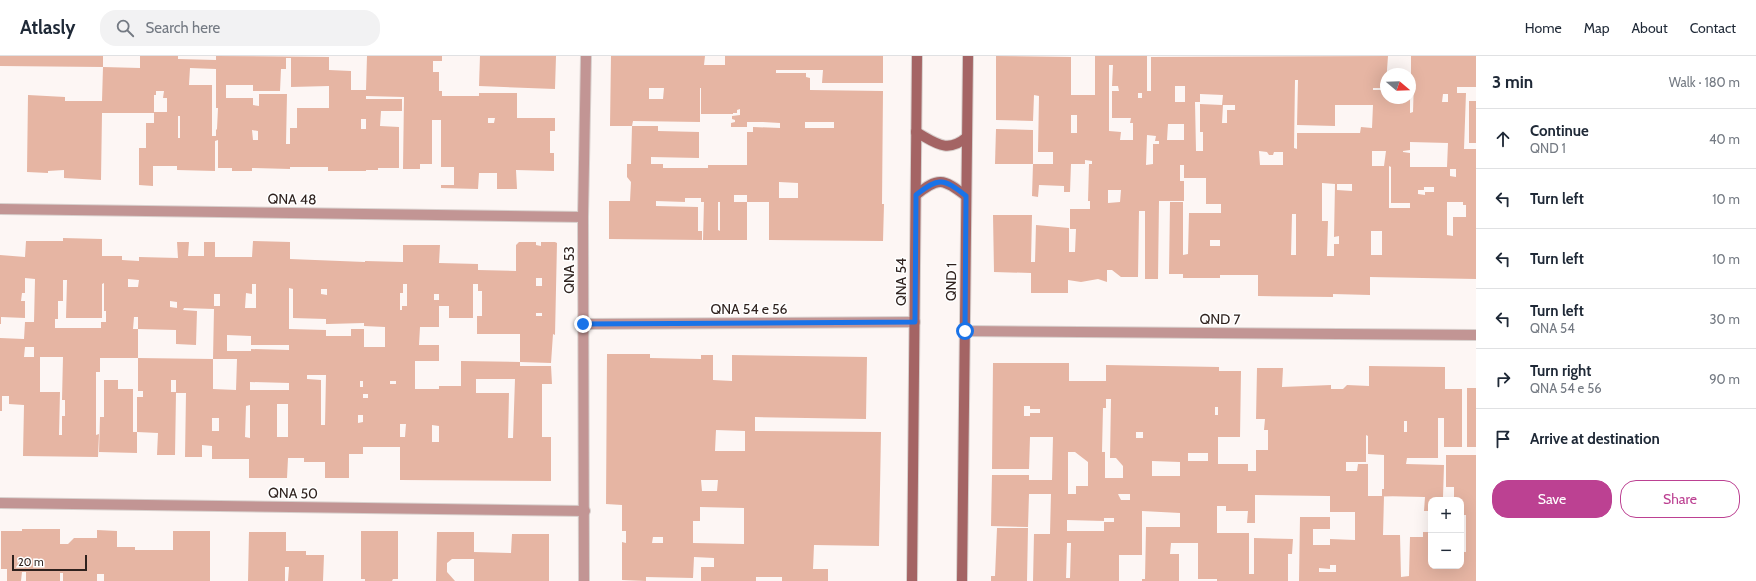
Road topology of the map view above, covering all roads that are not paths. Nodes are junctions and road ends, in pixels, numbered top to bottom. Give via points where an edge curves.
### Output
1 (586, 56) edge
2 (917, 56) edge
3 (968, 56) edge
4 (916, 132) junction
5 (967, 137) junction
6 (916, 195) junction
7 (966, 196) junction
8 (0, 209) edge
9 (583, 217) junction
10 (915, 322) junction
11 (583, 324) junction
12 (965, 331) junction
13 (1476, 335) edge
14 (0, 503) edge
15 (585, 511) junction
16 (584, 581) edge
17 (912, 581) edge
18 (962, 581) edge

1 - 9 street, QNA 53
2 - 4 main road, QNA 54
3 - 5 main road, QND 1
4 - 5 main road via 943,146 954,146
4 - 6 main road, QNA 54
5 - 7 main road, QND 1
6 - 7 main road via 935,182 950,184
6 - 10 main road, QNA 54
7 - 12 main road, QND 1
8 - 9 street, QNA 48
9 - 11 street, QNA 53
10 - 11 street, QNA 54 e 56
10 - 17 main road, QNA 54
11 - 15 street, QNA 53
12 - 13 street, QND 7
12 - 18 main road, QND 1
14 - 15 street, QNA 50
15 - 16 street, QNA 53

